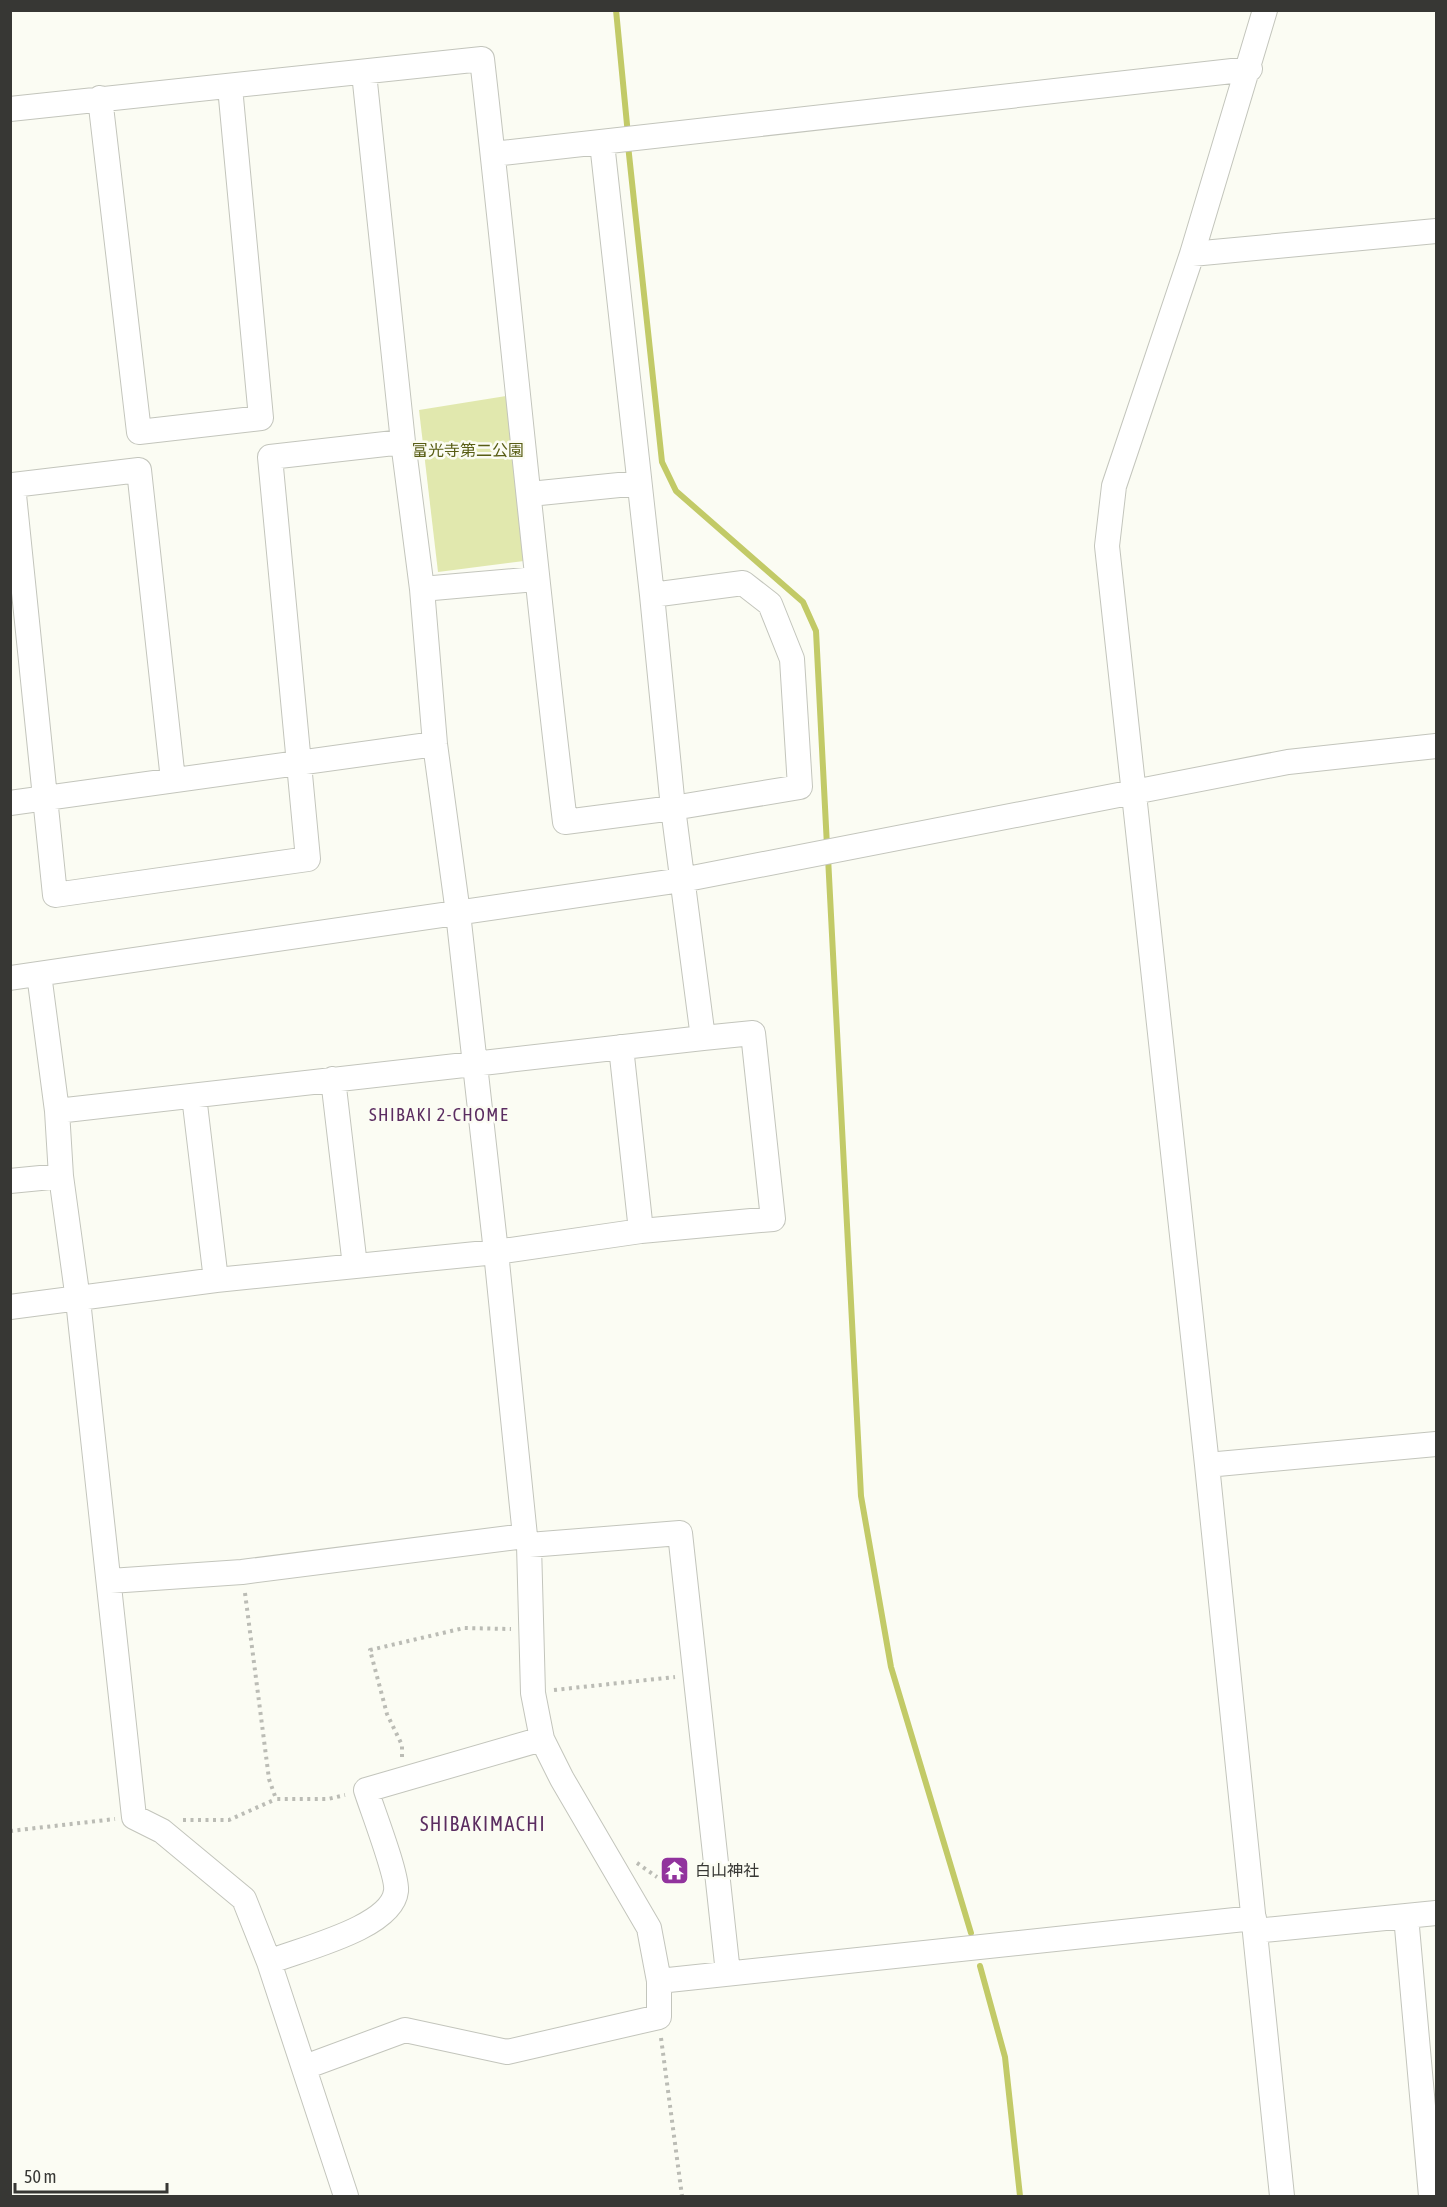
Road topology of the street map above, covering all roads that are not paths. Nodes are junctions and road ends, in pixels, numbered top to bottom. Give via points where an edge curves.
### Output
1 (1265, 10) edge
2 (1250, 69) junction
3 (364, 73) junction
4 (230, 87) junction
5 (100, 98) junction
6 (10, 110) edge
7 (606, 142) junction
8 (493, 154) junction
9 (1437, 231) edge
10 (1192, 254) junction
11 (403, 442) junction
12 (639, 483) junction
13 (530, 494) junction
14 (536, 579) junction
15 (422, 589) junction
16 (652, 595) junction
17 (435, 744) junction
18 (1437, 746) edge
19 (301, 762) junction
20 (173, 780) junction
21 (1132, 793) junction
22 (45, 797) junction
23 (10, 803) edge
24 (673, 808) junction
25 (682, 880) junction
26 (458, 913) junction
27 (39, 974) junction
28 (10, 978) edge
29 (703, 1038) junction
30 (621, 1047) junction
31 (474, 1062) junction
32 (333, 1079) junction
33 (194, 1096) junction
34 (57, 1111) junction
35 (61, 1176) junction
36 (10, 1181) edge
37 (640, 1231) junction
38 (496, 1252) junction
39 (355, 1266) junction
40 (216, 1280) junction
41 (78, 1299) junction
42 (10, 1307) edge
43 (1437, 1444) edge
44 (1207, 1465) junction
45 (527, 1541) junction
46 (110, 1581) junction
47 (542, 1739) junction
48 (134, 1817) junction
49 (180, 1820) road end
50 (1437, 1913) edge
51 (1406, 1916) junction
52 (1254, 1925) junction
53 (269, 1962) junction
54 (728, 1973) junction
55 (659, 1982) junction
56 (305, 2067) junction
57 (346, 2196) edge
58 (1282, 2196) edge
59 (1431, 2196) edge

1 - 2 street
2 - 7 street
2 - 10 street
3 - 4 street
3 - 8 street via 482,59
3 - 11 street
4 - 5 street
4 - 5 street via 261,418 139,432
5 - 6 street
7 - 8 street
7 - 12 street
8 - 13 street
9 - 10 street
10 - 21 street via 1114,486 1107,546
11 - 15 street
11 - 19 street via 270,458
12 - 13 street
12 - 16 street
13 - 14 street
14 - 15 street
14 - 24 street via 565,822
15 - 17 street
16 - 24 street
16 - 24 street via 743,584 770,604 792,659 800,787
17 - 19 street
17 - 26 street
18 - 21 street via 1288,762
19 - 20 street
19 - 22 street via 308,859 55,895
20 - 22 street
20 - 22 street via 139,470 13,485
21 - 25 street
21 - 44 street
22 - 23 street
24 - 25 street
25 - 26 street
25 - 29 street
26 - 27 street
26 - 31 street
27 - 28 street
27 - 34 street
29 - 30 street
29 - 37 street via 753,1033 773,1220
30 - 31 street
30 - 37 street
31 - 32 street
31 - 38 street
32 - 33 street
32 - 39 street
33 - 34 street
33 - 40 street
34 - 35 street
35 - 36 street
35 - 41 street
37 - 38 street
38 - 39 street
38 - 45 street
39 - 40 street
40 - 41 street
41 - 42 street
41 - 46 street
43 - 44 street
44 - 52 street
45 - 46 street via 242,1572
45 - 47 street via 532,1693
45 - 54 street via 680,1533
46 - 48 street
47 - 53 street via 366,1790 396,1890 391,1908 368,1926
47 - 55 street via 649,1928
48 - 49 street
48 - 53 street via 162,1831 244,1899
50 - 51 street
51 - 52 street
51 - 59 street
52 - 54 street
52 - 58 street
53 - 56 street
54 - 55 street
55 - 56 street via 658,2017 507,2052 405,2030
56 - 57 street

